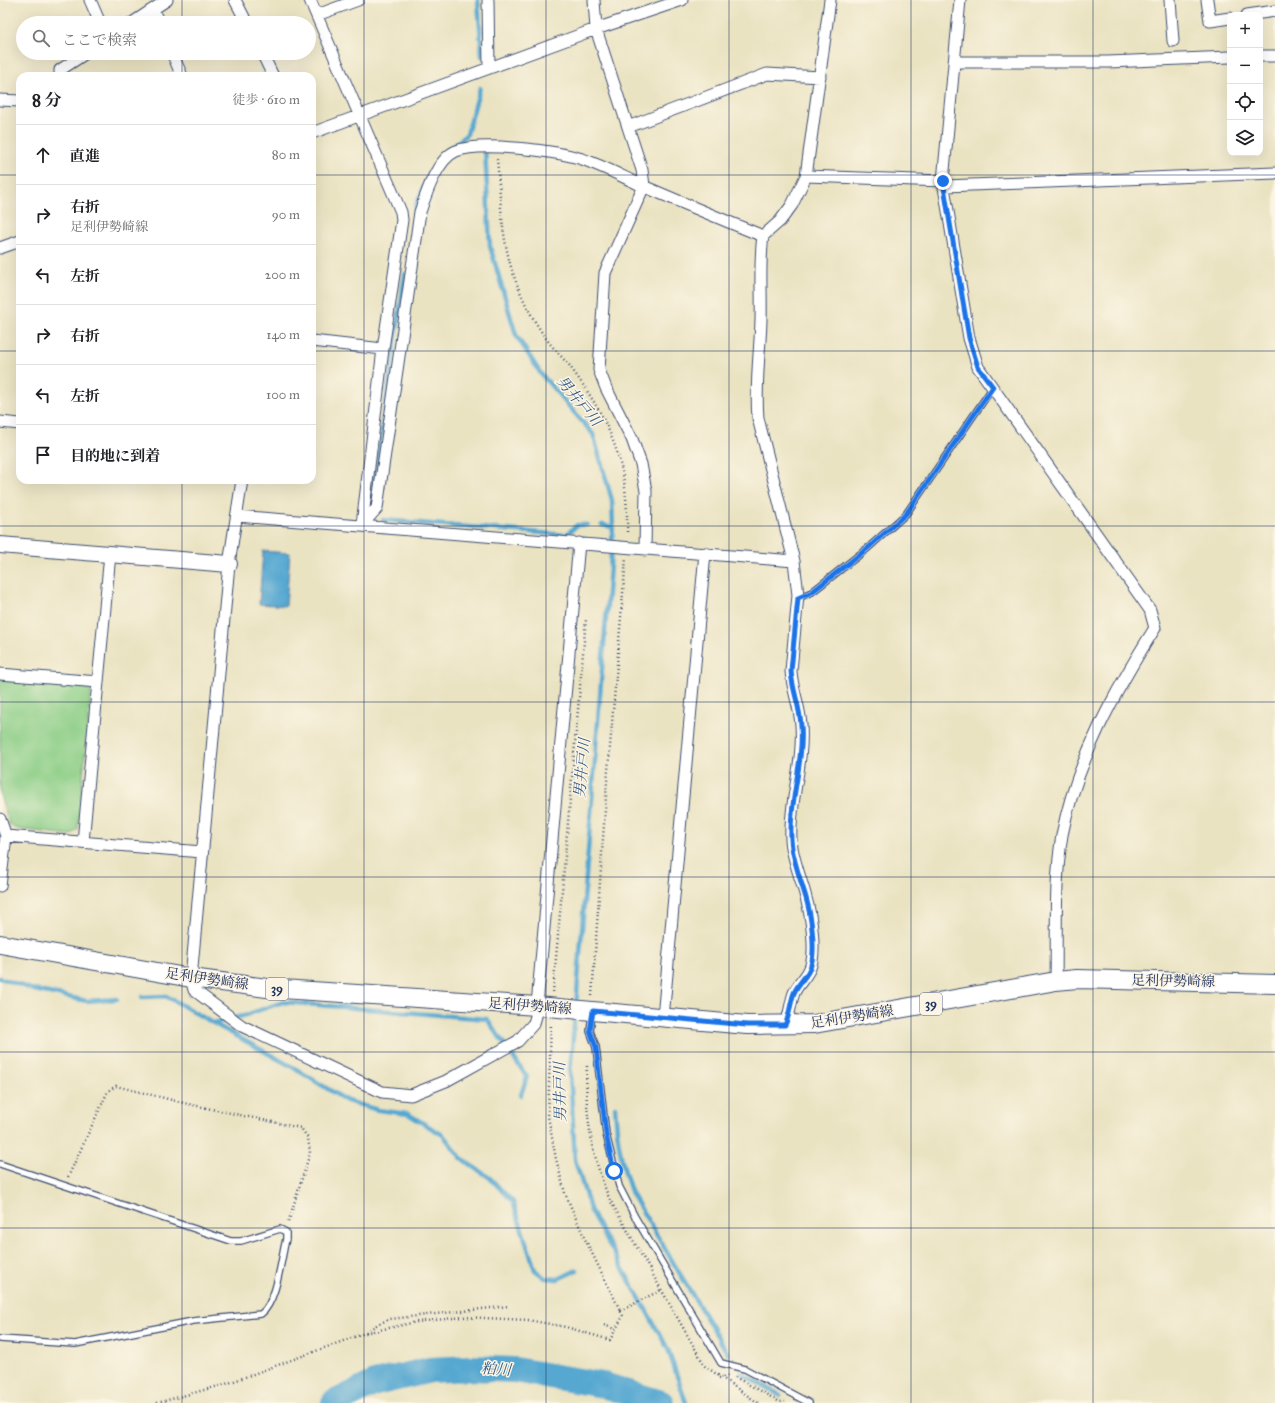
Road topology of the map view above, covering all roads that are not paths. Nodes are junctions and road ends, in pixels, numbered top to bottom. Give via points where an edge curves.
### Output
1 (90, 0) edge
2 (167, 0) edge
3 (235, 0) edge
4 (310, 0) edge
5 (358, 0) edge
6 (488, 0) edge
7 (594, 0) edge
8 (682, 0) edge
9 (830, 0) edge
10 (960, 0) edge
11 (1170, 0) edge
12 (1207, 0) edge
13 (153, 10) junction
14 (1275, 10) edge
15 (1263, 12) edge
16 (316, 15) junction
17 (97, 16) edge
18 (143, 16) edge
19 (156, 16) edge
20 (243, 16) edge
21 (1227, 18) edge
22 (596, 29) junction
23 (1173, 42) dead end
24 (1263, 56) edge
25 (1275, 56) edge
26 (1227, 57) edge
27 (75, 60) edge
28 (175, 60) edge
29 (265, 60) edge
30 (954, 62) junction
31 (489, 68) junction
32 (60, 72) edge
33 (180, 72) edge
34 (271, 72) edge
35 (820, 77) junction
36 (0, 100) edge
37 (16, 101) edge
38 (359, 114) junction
39 (628, 127) junction
40 (316, 131) edge
41 (1275, 173) edge
42 (806, 176) junction
43 (944, 184) junction
44 (644, 186) junction
45 (763, 236) junction
46 (16, 242) edge
47 (0, 248) edge
48 (316, 341) edge
49 (383, 349) junction
50 (993, 387) junction
51 (0, 422) edge
52 (16, 424) edge
53 (241, 484) edge
54 (237, 516) junction
55 (362, 525) junction
56 (579, 543) junction
57 (0, 545) edge
58 (645, 550) junction
59 (705, 553) junction
60 (110, 554) junction
61 (794, 561) junction
62 (229, 564) junction
63 (798, 598) junction
64 (0, 674) edge
65 (98, 682) junction
66 (0, 819) edge
67 (6, 836) junction
68 (83, 842) junction
69 (202, 852) junction
70 (0, 886) edge
71 (0, 944) edge
72 (190, 978) junction
73 (1056, 981) junction
74 (1275, 984) edge
75 (549, 1008) junction
76 (590, 1008) junction
77 (663, 1018) junction
78 (785, 1025) junction
79 (0, 1164) edge
80 (0, 1339) edge
81 (809, 1403) edge

1 - 17 street
2 - 13 street
3 - 20 street
4 - 16 street
5 - 16 street
6 - 31 street
7 - 22 street
8 - 22 street
9 - 35 street
10 - 30 street
11 - 23 street
12 - 21 street via 1210,21
13 - 18 street
13 - 19 street
14 - 15 street
16 - 38 street
22 - 31 street
22 - 39 street
24 - 25 street
26 - 30 street via 1108,62
27 - 32 street
28 - 33 street
29 - 34 street
30 - 43 street
31 - 38 street
35 - 39 street via 767,74
35 - 42 street
36 - 37 street
38 - 40 street
38 - 49 street via 401,212 402,220
39 - 44 street via 642,170
41 - 43 street
42 - 43 street
42 - 45 street via 792,205
43 - 50 street via 969,338 978,367
44 - 45 street
44 - 55 street via 582,159 527,149 468,148 455,151 444,160 428,188 420,212 377,508
44 - 58 street via 605,273 599,370 641,464 646,491
45 - 61 street via 756,399 758,418
46 - 47 street
48 - 49 street
49 - 55 street
50 - 63 lane via 906,514 812,592
50 - 73 street via 1150,610 1154,628 1132,664 1094,739 1073,793 1062,836 1058,869
51 - 52 street
53 - 54 street
54 - 55 street
54 - 62 street
55 - 56 street
56 - 58 street
56 - 75 street
57 - 60 street
58 - 59 street
59 - 61 street
59 - 77 street
60 - 62 street
60 - 65 street
61 - 63 street
62 - 69 street
63 - 78 street via 791,683 801,724 801,743 791,842 812,928 811,965 794,993
64 - 65 street
65 - 68 street
66 - 67 street
67 - 68 street
67 - 70 street
68 - 69 street
69 - 72 street
71 - 72 main road, 足利伊勢崎線 / 39
72 - 75 main road, 足利伊勢崎線 / 39 via 267,988
72 - 75 street via 194,990 242,1026 382,1092 411,1095 446,1081 518,1041
73 - 74 main road, 足利伊勢崎線 / 39 via 1077,979
73 - 78 main road, 足利伊勢崎線 / 39 via 861,1017 814,1024
75 - 76 main road, 足利伊勢崎線 / 39
76 - 77 main road, 足利伊勢崎線 / 39
76 - 81 lane via 590,1031 596,1047 606,1134 617,1179 635,1217 721,1363 745,1369
77 - 78 main road, 足利伊勢崎線 / 39 via 747,1025
79 - 80 lane via 231,1241 241,1241 280,1229 286,1232 271,1300 266,1310 260,1314 193,1321 75,1344

